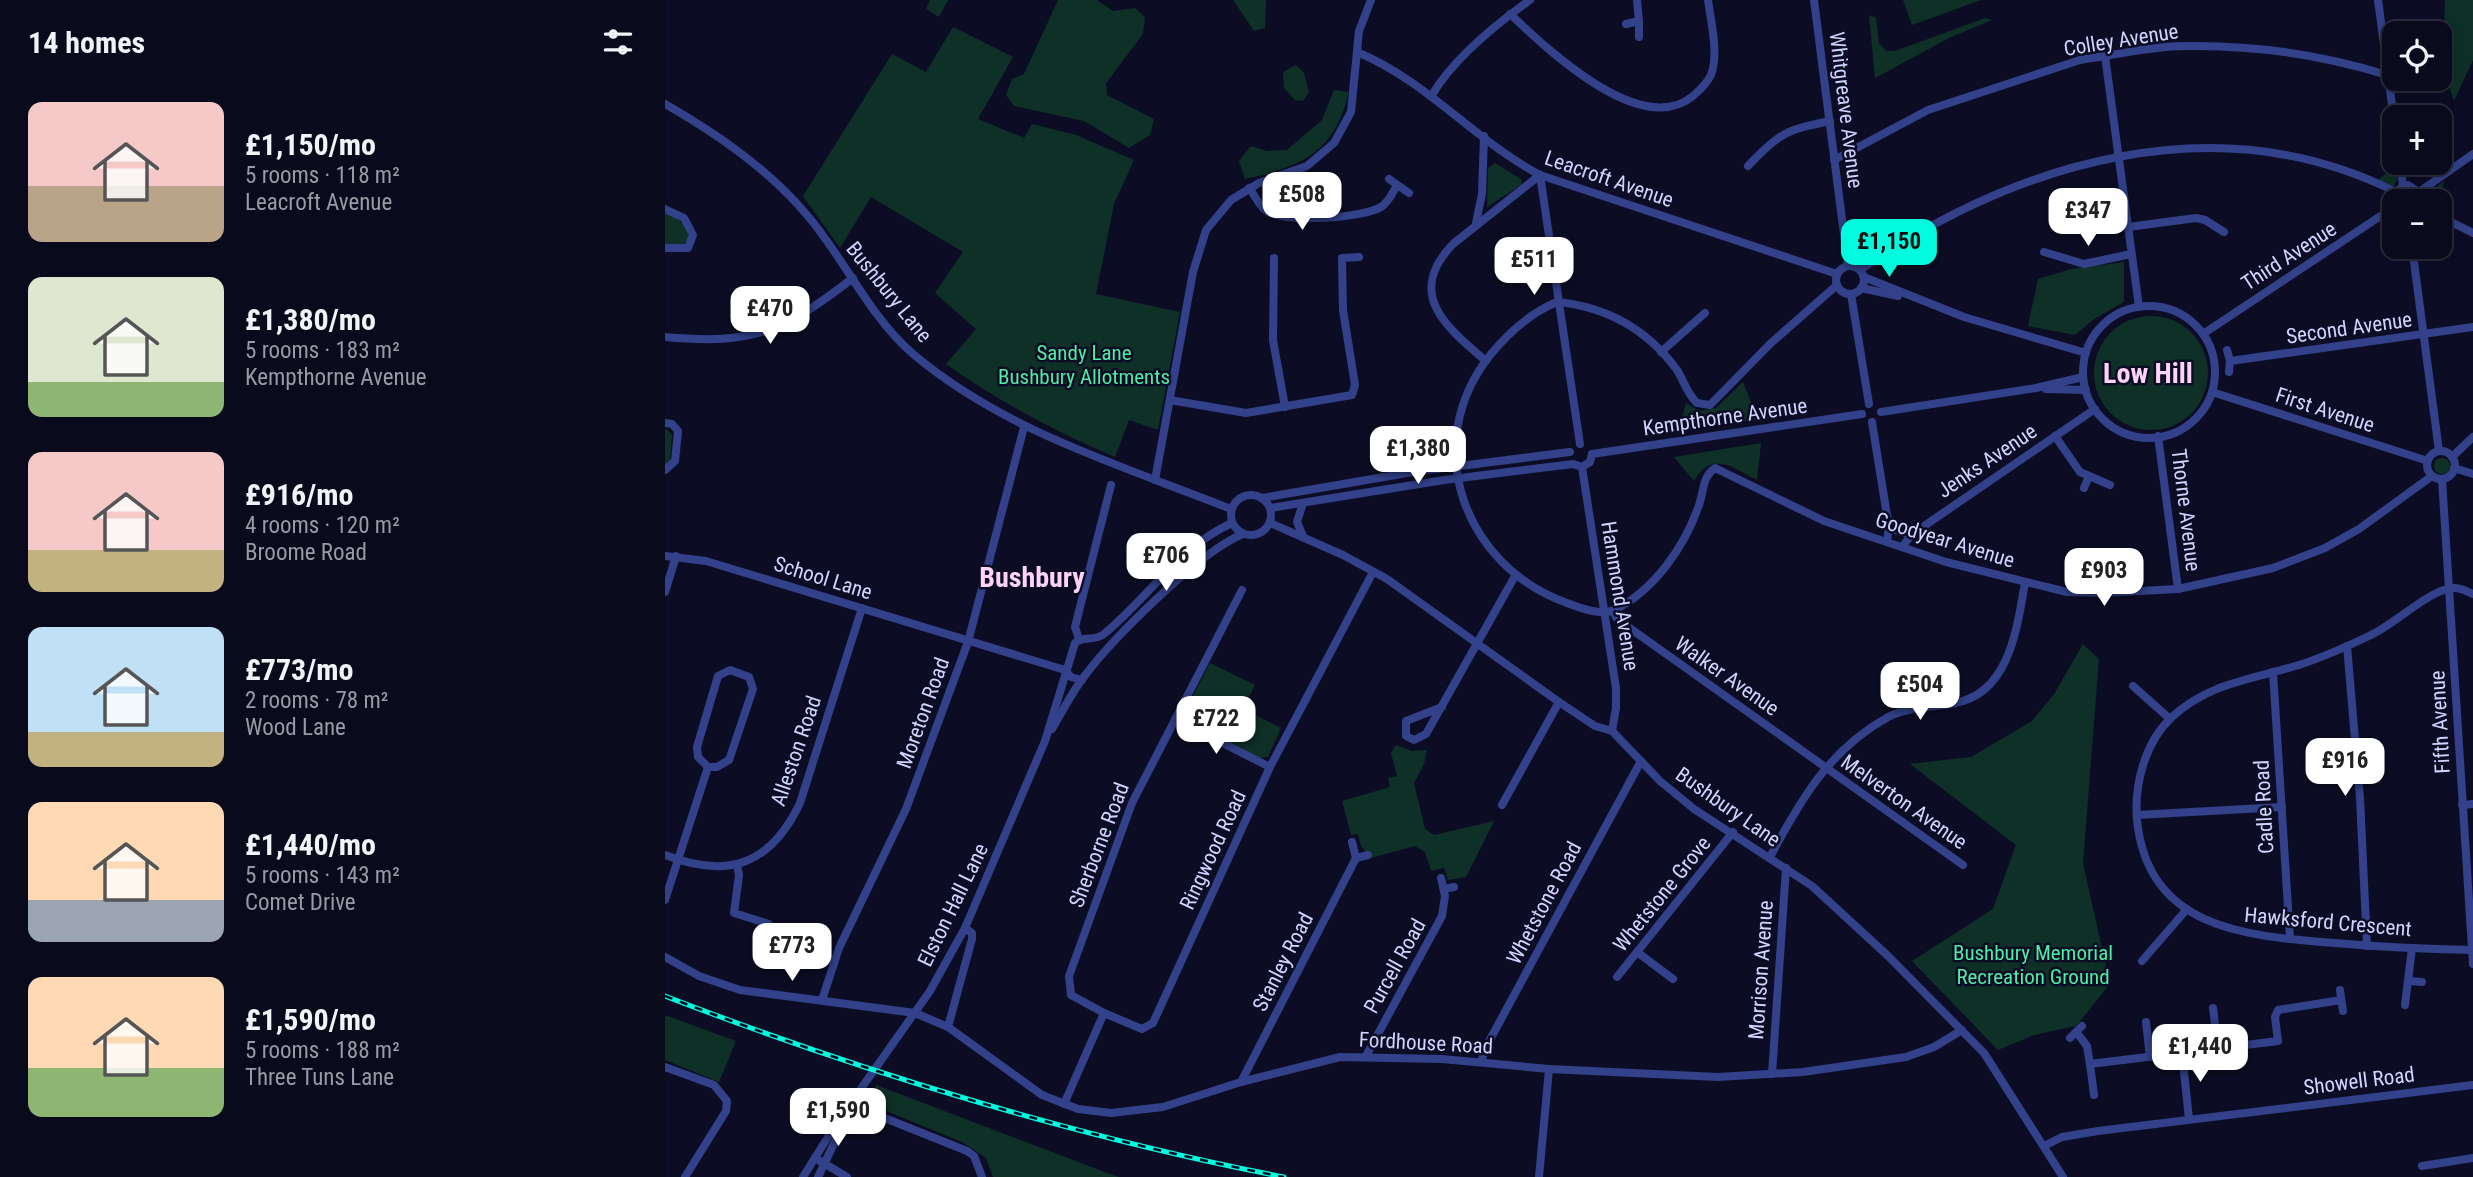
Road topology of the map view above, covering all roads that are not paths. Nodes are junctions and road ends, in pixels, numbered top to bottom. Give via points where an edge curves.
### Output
1 (1371, 0) edge
2 (1530, 0) edge
3 (1637, 0) edge
4 (1708, 0) edge
5 (1814, 0) edge
6 (2378, 0) edge
7 (1510, 14) junction
8 (1639, 21) junction
9 (1626, 24) dead end
10 (2382, 30) edge
11 (1639, 37) dead end
12 (1357, 52) junction
13 (2105, 56) junction
14 (2382, 73) edge
15 (1432, 95) junction
16 (665, 104) edge
17 (1830, 121) junction
18 (1485, 136) junction
19 (2473, 154) edge
20 (2119, 156) junction
21 (1834, 159) junction
22 (1748, 166) dead end
23 (1540, 175) junction
24 (2402, 175) edge
25 (2403, 186) junction
26 (1249, 188) junction
27 (2382, 189) edge
28 (2401, 189) edge
29 (2414, 189) edge
30 (2430, 189) edge
31 (1409, 193) dead end
32 (1328, 204) dead end
33 (665, 209) edge
34 (2382, 215) edge
35 (1328, 217) junction
36 (2452, 222) edge
37 (1476, 223) junction
38 (2128, 227) junction
39 (2224, 232) dead end
40 (2473, 233) edge
41 (665, 248) edge
42 (2044, 252) dead end
43 (2131, 254) junction
44 (1359, 257) dead end
45 (1274, 258) dead end
46 (2413, 259) edge
47 (1848, 266) junction
48 (1862, 273) junction
49 (1837, 274) junction
50 (853, 278) junction
51 (1837, 285) junction
52 (1861, 288) junction
53 (1851, 294) junction
54 (1912, 298) junction
55 (1557, 302) junction
56 (2139, 307) junction
57 (1705, 313) dead end
58 (2473, 327) edge
59 (2203, 334) junction
60 (2423, 336) junction
61 (665, 337) edge
62 (2227, 350) dead end
63 (1661, 352) junction
64 (2086, 353) junction
65 (1486, 361) junction
66 (2229, 362) junction
67 (2229, 372) dead end
68 (2083, 377) junction
69 (2036, 388) junction
70 (2086, 390) junction
71 (2212, 392) junction
72 (1170, 400) junction
73 (1869, 404) junction
74 (1285, 407) junction
75 (2095, 409) junction
76 (1881, 412) junction
77 (1862, 414) junction
78 (1873, 422) junction
79 (665, 423) edge
80 (1024, 427) junction
81 (2055, 436) junction
82 (2158, 436) junction
83 (2473, 437) edge
84 (1580, 444) junction
85 (2439, 451) junction
86 (1570, 452) junction
87 (1592, 454) junction
88 (2452, 457) junction
89 (2428, 461) junction
90 (1573, 464) junction
91 (1455, 466) junction
92 (1582, 467) junction
93 (2454, 468) junction
94 (665, 470) edge
95 (2473, 474) edge
96 (2432, 476) junction
97 (2089, 477) junction
98 (1456, 479) junction
99 (2442, 479) junction
100 (1155, 480) junction
101 (1111, 485) dead end
102 (2110, 485) dead end
103 (2084, 488) dead end
104 (1262, 498) junction
105 (1303, 503) junction
106 (1270, 508) junction
107 (1231, 509) junction
108 (1232, 523) junction
109 (1270, 523) junction
110 (1889, 528) junction
111 (1243, 534) junction
112 (1910, 535) junction
113 (1304, 537) junction
114 (1887, 541) junction
115 (1903, 546) junction
116 (665, 556) edge
117 (676, 556) junction
118 (1373, 572) junction
119 (1515, 576) junction
120 (2025, 583) junction
121 (2450, 588) junction
122 (2178, 589) junction
123 (1242, 590) dead end
124 (665, 592) edge
125 (2473, 594) edge
126 (862, 608) junction
127 (1609, 611) junction
128 (1079, 639) junction
129 (1093, 640) junction
130 (968, 642) junction
131 (1475, 643) junction
132 (2347, 646) junction
133 (1102, 654) junction
134 (1065, 670) junction
135 (2273, 673) junction
136 (1081, 680) junction
137 (2133, 686) dead end
138 (1559, 702) junction
139 (1442, 707) junction
140 (1175, 719) junction
141 (2170, 719) junction
142 (1612, 731) junction
143 (1045, 741) junction
144 (1641, 761) junction
145 (1270, 767) junction
146 (1824, 767) junction
147 (708, 768) junction
148 (2473, 804) edge
149 (1502, 805) dead end
150 (2462, 805) junction
151 (2282, 807) junction
152 (2137, 814) junction
153 (1733, 832) junction
154 (1353, 842) dead end
155 (665, 855) edge
156 (1368, 855) dead end
157 (1770, 857) junction
158 (1356, 859) junction
159 (678, 860) junction
160 (737, 864) junction
161 (1963, 865) dead end
162 (1786, 868) junction
163 (1441, 878) dead end
164 (1454, 887) dead end
165 (1444, 889) junction
166 (665, 900) edge
167 (2187, 909) junction
168 (965, 928) junction
169 (769, 939) dead end
170 (2290, 939) junction
171 (2367, 946) junction
172 (2412, 948) junction
173 (2472, 950) edge
174 (1637, 952) junction
175 (665, 957) edge
176 (2141, 961) dead end
177 (2473, 964) edge
178 (1617, 977) dead end
179 (1673, 979) dead end
180 (2410, 981) junction
181 (2422, 982) dead end
182 (2340, 990) dead end
183 (822, 1000) junction
184 (2341, 1000) junction
185 (2405, 1005) dead end
186 (2213, 1008) dead end
187 (2343, 1010) dead end
188 (915, 1013) junction
189 (1104, 1013) junction
190 (2146, 1022) dead end
191 (948, 1027) junction
192 (1962, 1030) junction
193 (2077, 1033) dead end
194 (2218, 1049) junction
195 (2182, 1053) junction
196 (1366, 1056) junction
197 (2150, 1057) junction
198 (1481, 1062) junction
199 (2090, 1064) junction
200 (665, 1067) edge
201 (1549, 1069) junction
202 (1772, 1074) junction
203 (1241, 1082) junction
204 (2473, 1085) edge
205 (2094, 1094) dead end
206 (1063, 1104) junction
207 (852, 1105) junction
208 (2189, 1119) junction
209 (2044, 1146) junction
210 (815, 1158) junction
211 (2473, 1158) edge
212 (825, 1164) junction
213 (2422, 1166) dead end
214 (685, 1177) edge
215 (803, 1177) edge
216 (818, 1177) edge
217 (847, 1177) edge
218 (982, 1177) edge
219 (1539, 1177) edge
220 (2063, 1177) edge

1 - 12 street via 1361,20
2 - 7 street
3 - 8 street
4 - 7 street via 1714,52 1711,74 1687,101 1657,108 1629,101 1582,75
5 - 17 street, Whitgreave Avenue
6 - 10 street
7 - 15 street via 1443,78
8 - 9 street
8 - 11 street
12 - 15 street, Leacroft Avenue via 1401,73
12 - 26 street via 1351,112 1334,143 1307,166
13 - 14 street, Colley Avenue via 2185,46 2263,50 2343,61
13 - 20 street
13 - 21 street, Colley Avenue via 1927,110
15 - 18 street, Leacroft Avenue
16 - 50 street, Bushbury Lane via 733,146 782,190 807,215
17 - 21 street, Whitgreave Avenue
17 - 22 street via 1789,130
18 - 23 street, Leacroft Avenue
18 - 37 street
19 - 30 street
20 - 27 street via 2255,150 2350,171
20 - 38 street
20 - 48 street via 2022,182 1919,231
21 - 47 street, Whitgreave Avenue
23 - 37 street
23 - 49 street, Leacroft Avenue
23 - 55 street
24 - 25 street
25 - 28 street
25 - 29 street
26 - 35 street via 1265,210 1288,218
26 - 72 street via 1224,206 1201,242
31 - 35 street via 1393,182 1386,203 1378,209
32 - 35 street
33 - 41 street via 684,218 693,235 688,248
34 - 59 street, Third Avenue
36 - 40 street
37 - 65 street via 1444,254 1431,289 1443,323
38 - 39 street via 2196,218
38 - 43 street
42 - 43 street via 2084,264
43 - 56 street
44 - 74 street via 1342,258 1343,310 1355,391 1349,396
45 - 74 street via 1273,340
46 - 60 street
47 - 48 street
47 - 49 street
48 - 52 street
48 - 54 street
49 - 51 street
50 - 61 street via 798,318 763,333 720,340
50 - 80 street, Bushbury Lane via 912,352
51 - 53 street
51 - 63 street via 1714,402 1697,403 1691,398 1678,371
52 - 53 street
52 - 54 street
53 - 73 street
54 - 64 street
55 - 63 street via 1613,315 1633,325
55 - 65 street via 1516,327
55 - 84 street
56 - 59 street via 2178,312
56 - 64 street via 2104,324
57 - 63 street
58 - 60 street, Second Avenue
59 - 71 street via 2214,359
60 - 66 street, Second Avenue
60 - 85 street
62 - 66 street
64 - 68 street
65 - 91 street via 1458,422
66 - 67 street
68 - 69 street
68 - 70 street
69 - 70 street
69 - 76 street
70 - 75 street
71 - 82 street via 2188,426
71 - 89 street, First Avenue
72 - 74 street via 1246,413
72 - 100 street
73 - 76 street via 1877,405
73 - 77 street
75 - 81 street, Jenks Avenue
75 - 82 street via 2126,433
76 - 78 street
77 - 78 street
77 - 87 street, Kempthorne Avenue
78 - 110 street
79 - 94 street via 678,431 675,461
80 - 100 street, Bushbury Lane
80 - 130 street, Moreton Road
81 - 97 street via 2076,468
81 - 112 street, Jenks Avenue
82 - 122 street, Thorne Avenue
83 - 88 street
84 - 86 street
84 - 87 street
85 - 88 street
85 - 89 street
86 - 90 street
86 - 91 street
87 - 92 street
88 - 93 street
89 - 96 street
90 - 92 street
90 - 98 street
91 - 98 street
91 - 104 street
92 - 127 street, Hammond Avenue
93 - 95 street
93 - 99 street
96 - 99 street
96 - 122 street, Goodyear Avenue via 2360,529 2325,548 2273,568
97 - 102 street
97 - 103 street
98 - 105 street
98 - 119 street via 1492,554
99 - 121 street, Fifth Avenue
100 - 107 street, Bushbury Lane
101 - 128 street, Elston Hall Lane via 1075,627
104 - 106 street
104 - 107 street via 1244,495
105 - 106 street
105 - 113 street via 1297,522
106 - 109 street
107 - 108 street
108 - 111 street
108 - 129 street via 1218,529
109 - 111 street via 1257,534
109 - 113 street, Bushbury Lane
110 - 112 street
110 - 114 street
111 - 133 street, Elston Hall Lane via 1227,540 1181,578
112 - 115 street, Jenks Avenue
113 - 118 street, Bushbury Lane
114 - 115 street, Goodyear Avenue
114 - 127 street, Goodyear Avenue via 1824,521 1724,470 1712,470 1673,556 1643,590
115 - 120 street, Goodyear Avenue
116 - 117 street, School Lane
117 - 124 street
117 - 126 street, School Lane
118 - 131 street, Bushbury Lane
118 - 145 street, Ringwood Road
119 - 127 street via 1546,596
119 - 131 street
120 - 122 street, Goodyear Avenue via 2067,592
120 - 146 street via 2010,653 1993,681 1958,703 1889,716
121 - 125 street
121 - 132 street, Hawksford Crescent
121 - 150 street, Fifth Avenue
123 - 140 street, Sherborne Road
126 - 130 street, School Lane
126 - 160 street, Alleston Road via 794,817 776,840
127 - 142 street, Hammond Avenue via 1616,688
127 - 146 street, Walker Avenue
128 - 129 street
128 - 134 street, Elston Hall Lane
129 - 133 street
130 - 134 street, School Lane
130 - 183 street, Moreton Road via 906,808 839,948
131 - 138 street, Bushbury Lane
131 - 139 street
132 - 135 street, Hawksford Crescent
132 - 171 street
133 - 136 street, Elston Hall Lane
134 - 136 street, School Lane
134 - 143 street, Elston Hall Lane
135 - 141 street, Hawksford Crescent via 2218,686
135 - 151 street, Cadle Road
136 - 143 street, Elston Hall Lane
137 - 141 street
138 - 142 street, Bushbury Lane via 1595,726
138 - 149 street
139 - 139 street via 1420,738 1406,736 1406,721
140 - 145 street
140 - 189 street, Sherborne Road via 1132,803 1069,976 1071,995
141 - 152 street, Hawksford Crescent via 2145,760
142 - 144 street, Bushbury Lane
143 - 168 street, Elston Hall Lane
144 - 153 street, Bushbury Lane via 1694,809
144 - 198 street, Whetstone Road
145 - 189 street, Ringwood Road via 1153,1023 1142,1030
146 - 157 street
146 - 161 street, Melverton Avenue
147 - 147 street via 697,752 707,709 718,676 737,671 749,677 753,689 729,760
147 - 159 street
148 - 150 street
150 - 173 street, Fifth Avenue
151 - 152 street
151 - 170 street, Cadle Road
152 - 167 street, Hawksford Crescent via 2152,868
153 - 157 street, Bushbury Lane
153 - 174 street, Whetstone Grove
154 - 158 street
155 - 159 street, Alleston Road
156 - 158 street
157 - 162 street, Bushbury Lane
158 - 203 street, Stanley Road
159 - 160 street, Alleston Road via 716,868
159 - 166 street
160 - 169 street via 734,912 769,924
162 - 192 street, Bushbury Lane via 1849,918
162 - 202 street, Morrison Avenue
163 - 165 street, Purcell Road
164 - 165 street
165 - 196 street, Purcell Road via 1442,916
167 - 170 street, Hawksford Crescent via 2230,931
167 - 176 street
168 - 188 street, Elston Hall Lane
168 - 191 street via 972,939
170 - 171 street, Hawksford Crescent
171 - 172 street, Hawksford Crescent
172 - 173 street, Hawksford Crescent
172 - 180 street
173 - 177 street, Fifth Avenue
174 - 178 street, Whetstone Grove
174 - 179 street
175 - 183 street, Fordhouse Road via 699,976 740,990
180 - 181 street
180 - 185 street
182 - 184 street
183 - 188 street, Fordhouse Road
184 - 187 street
184 - 194 street via 2278,1010 2278,1041
186 - 194 street
188 - 191 street, Fordhouse Road
188 - 207 street, Elston Hall Lane
189 - 206 street
190 - 197 street
191 - 206 street, Fordhouse Road via 1021,1082
192 - 202 street, Fordhouse Road via 1906,1057
192 - 209 street, Bushbury Lane via 1984,1053
193 - 199 street via 2087,1046
194 - 195 street
195 - 197 street
195 - 208 street
196 - 198 street, Fordhouse Road
196 - 203 street, Fordhouse Road via 1339,1058
197 - 199 street
198 - 201 street, Fordhouse Road
199 - 205 street
200 - 214 street via 714,1085 727,1101 726,1111
201 - 202 street, Fordhouse Road via 1718,1077
201 - 219 street
203 - 206 street, Fordhouse Road via 1145,1111 1098,1113
204 - 208 street, Showell Road
207 - 210 street
207 - 212 street
207 - 218 street via 967,1151 974,1156
208 - 209 street, Showell Road via 2062,1137
209 - 220 street, Bushbury Lane
210 - 212 street
210 - 215 street
211 - 213 street
212 - 216 street
212 - 217 street

